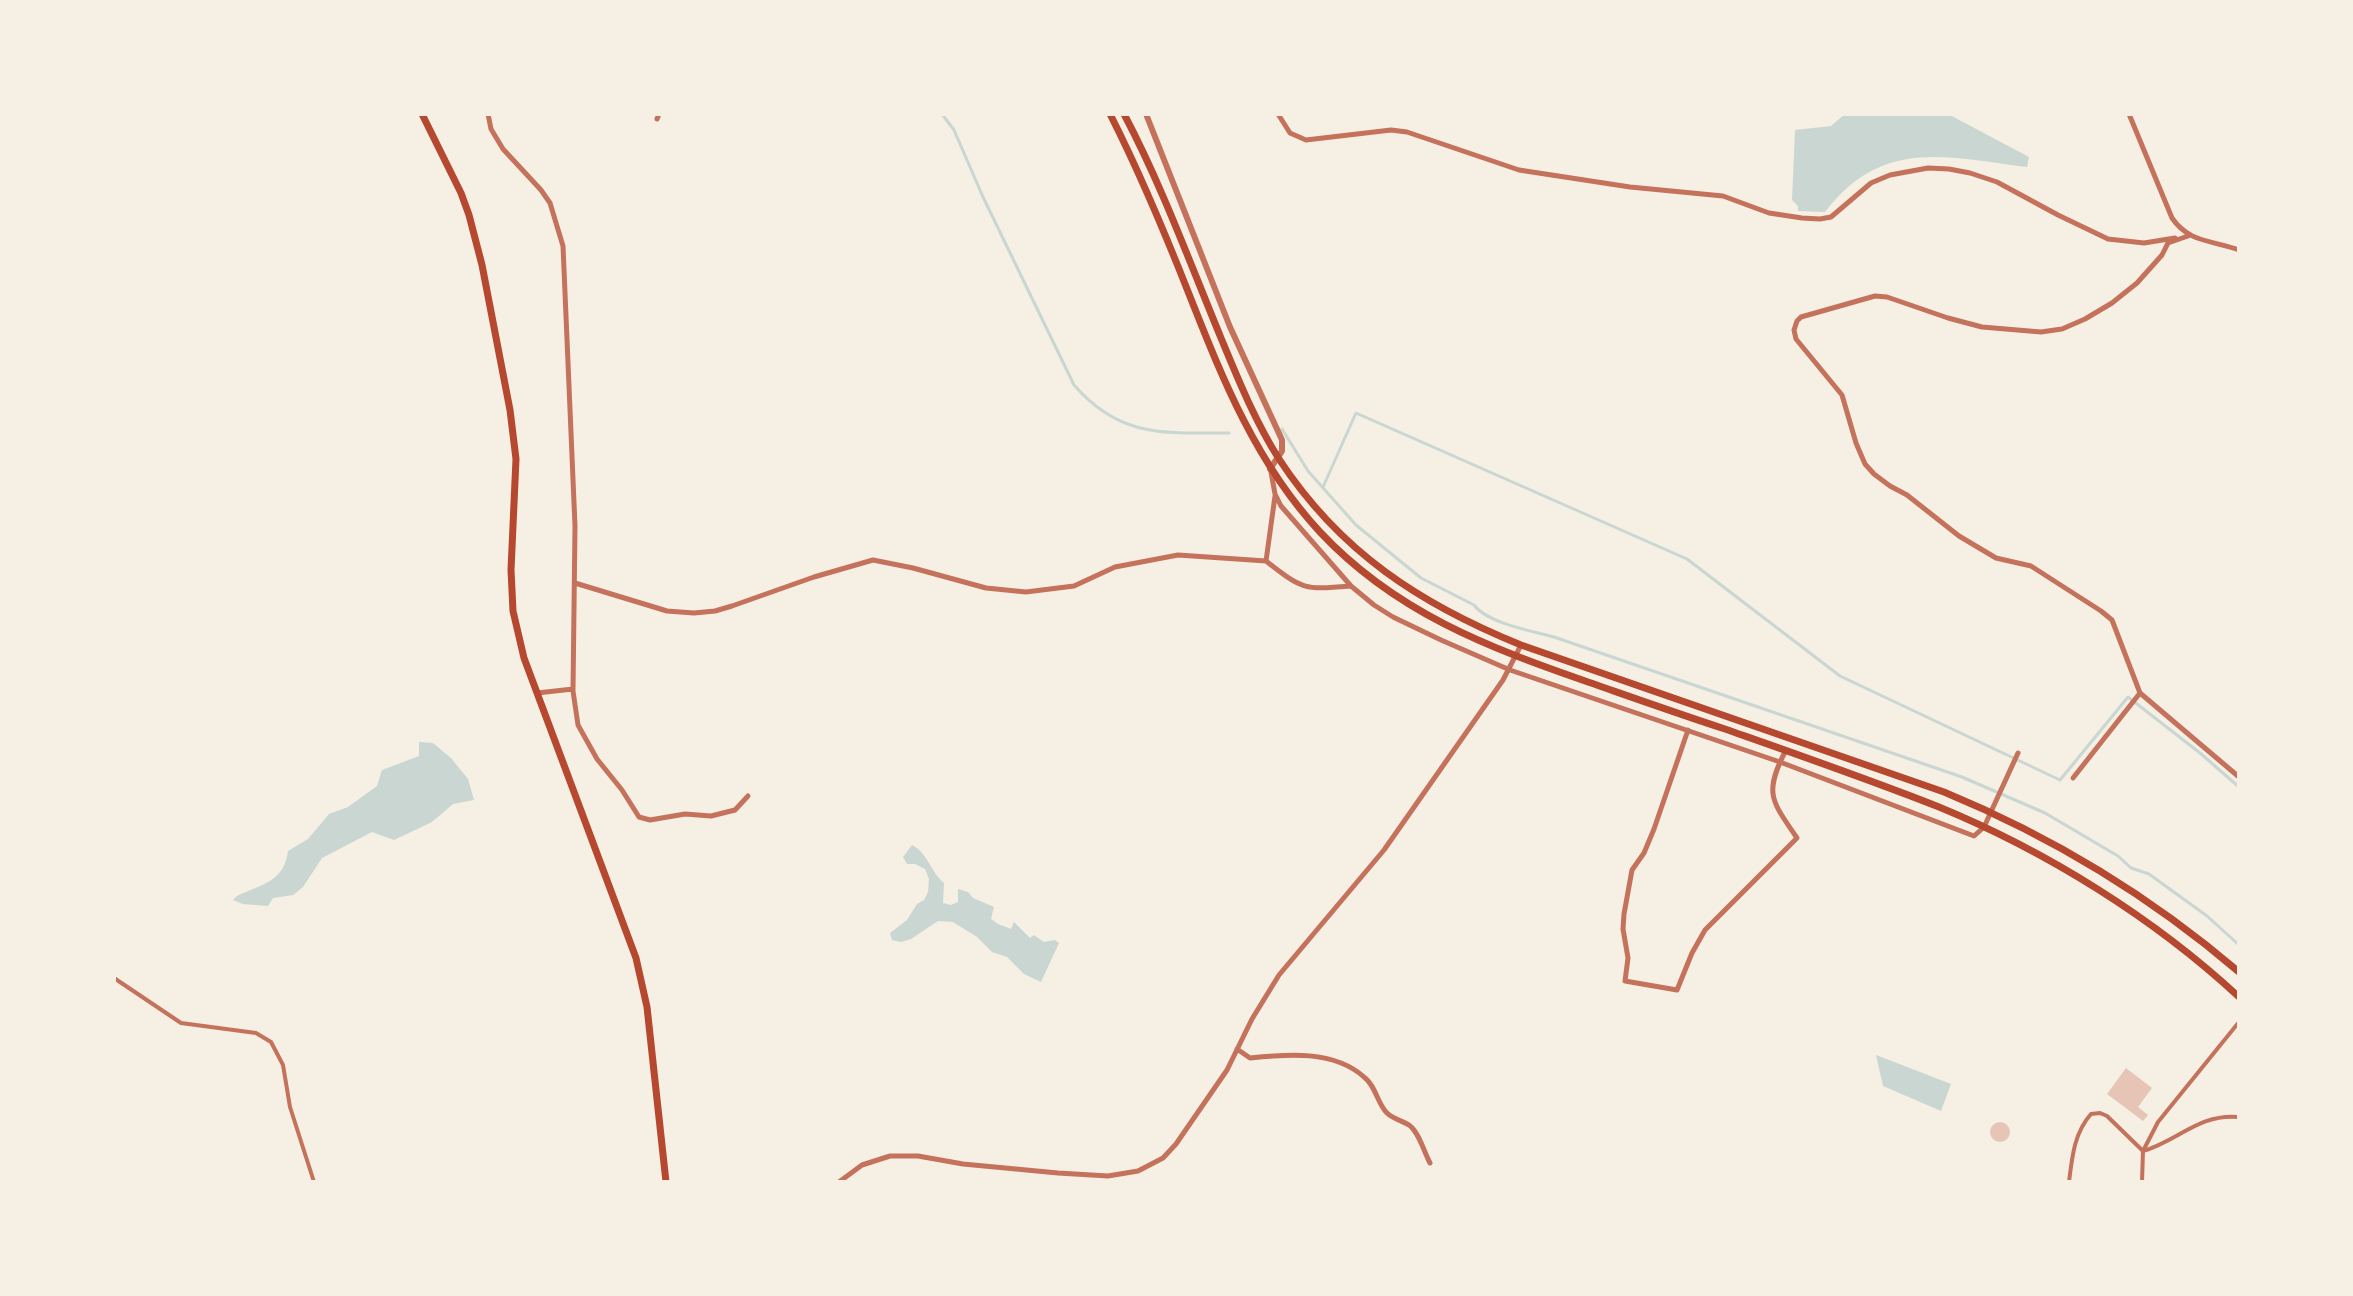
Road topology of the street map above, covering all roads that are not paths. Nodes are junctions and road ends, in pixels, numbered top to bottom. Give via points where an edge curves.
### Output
1 (422, 114) edge
2 (488, 114) edge
3 (1110, 114) edge
4 (1124, 114) edge
5 (1146, 114) edge
6 (1278, 114) edge
7 (2129, 114) edge
8 (2188, 236) junction
9 (2239, 250) edge
10 (1278, 457) junction
11 (1270, 469) junction
12 (1275, 494) junction
13 (1266, 561) junction
14 (575, 583) junction
15 (1351, 586) junction
16 (1521, 645) junction
17 (1516, 657) junction
18 (1510, 670) junction
19 (573, 689) junction
20 (537, 693) junction
21 (2140, 693) junction
22 (1688, 730) junction
23 (1786, 750) junction
24 (2018, 753) dead end
25 (1780, 762) junction
26 (2239, 777) edge
27 (2073, 778) dead end
28 (748, 796) dead end
29 (1991, 812) junction
30 (1984, 827) junction
31 (2239, 972) edge
32 (114, 978) edge
33 (2239, 997) edge
34 (2239, 1022) edge
35 (1237, 1049) junction
36 (2239, 1117) edge
37 (2143, 1151) junction
38 (1430, 1163) dead end
39 (314, 1182) edge
40 (666, 1182) edge
41 (839, 1182) edge
42 (2069, 1182) edge
43 (2142, 1182) edge

1 - 20 main road via 461,193 488,294 516,459 513,611
2 - 14 street via 503,149 550,203 563,246
3 - 11 main road via 1134,160 1216,363
4 - 10 main road via 1243,390
5 - 10 street via 1230,327 1282,440
6 - 8 street via 1290,133 1306,140 1407,132 1519,170 1723,196 1769,213 1802,218 1831,217 1871,183 1890,175 1949,169 1997,182 2108,239 2144,243
7 - 8 street via 2172,218
8 - 9 street
8 - 21 street via 2168,243 2137,283 2112,303 2062,329 1982,327 1875,296 1801,317 1794,330 1802,348 1842,395 1856,443 1874,474 1972,544 1996,558 2031,566 2112,620
10 - 11 street
10 - 16 main road via 1328,521 1380,569 1458,618
11 - 12 street
11 - 17 main road via 1319,531 1373,580 1441,623
12 - 13 street
12 - 15 street
13 - 14 street via 1178,555 1115,567 1074,586 1026,592 986,588 873,560 732,606 694,613 667,611
13 - 15 street via 1293,583 1312,589
14 - 19 street
15 - 18 street via 1393,617
16 - 17 street
16 - 29 main road
17 - 18 street
17 - 23 main road
18 - 22 street
18 - 35 street via 1384,850 1279,975
19 - 20 street
19 - 28 street via 578,725 639,817 711,816 735,810
20 - 40 main road via 636,958 647,1007
21 - 26 street
21 - 27 street
22 - 25 street
22 - 25 street via 1654,829 1632,870 1623,929 1625,981 1677,990 1705,930 1797,838 1773,802
23 - 25 street
23 - 30 main road
24 - 29 street
25 - 30 street via 1974,836
29 - 30 street
29 - 31 main road via 2132,890
30 - 33 main road via 2111,898 2198,960
32 - 39 street via 181,1023 256,1033 271,1042 283,1065
34 - 37 street via 2158,1122
35 - 38 street via 1250,1058 1289,1054 1353,1069 1372,1085 1387,1113 1412,1127
35 - 41 street via 1176,1144 1138,1171 1108,1176 1058,1173 900,1155 862,1165
36 - 37 street via 2210,1118
37 - 42 street via 2107,1116 2091,1114 2079,1132
37 - 43 street

